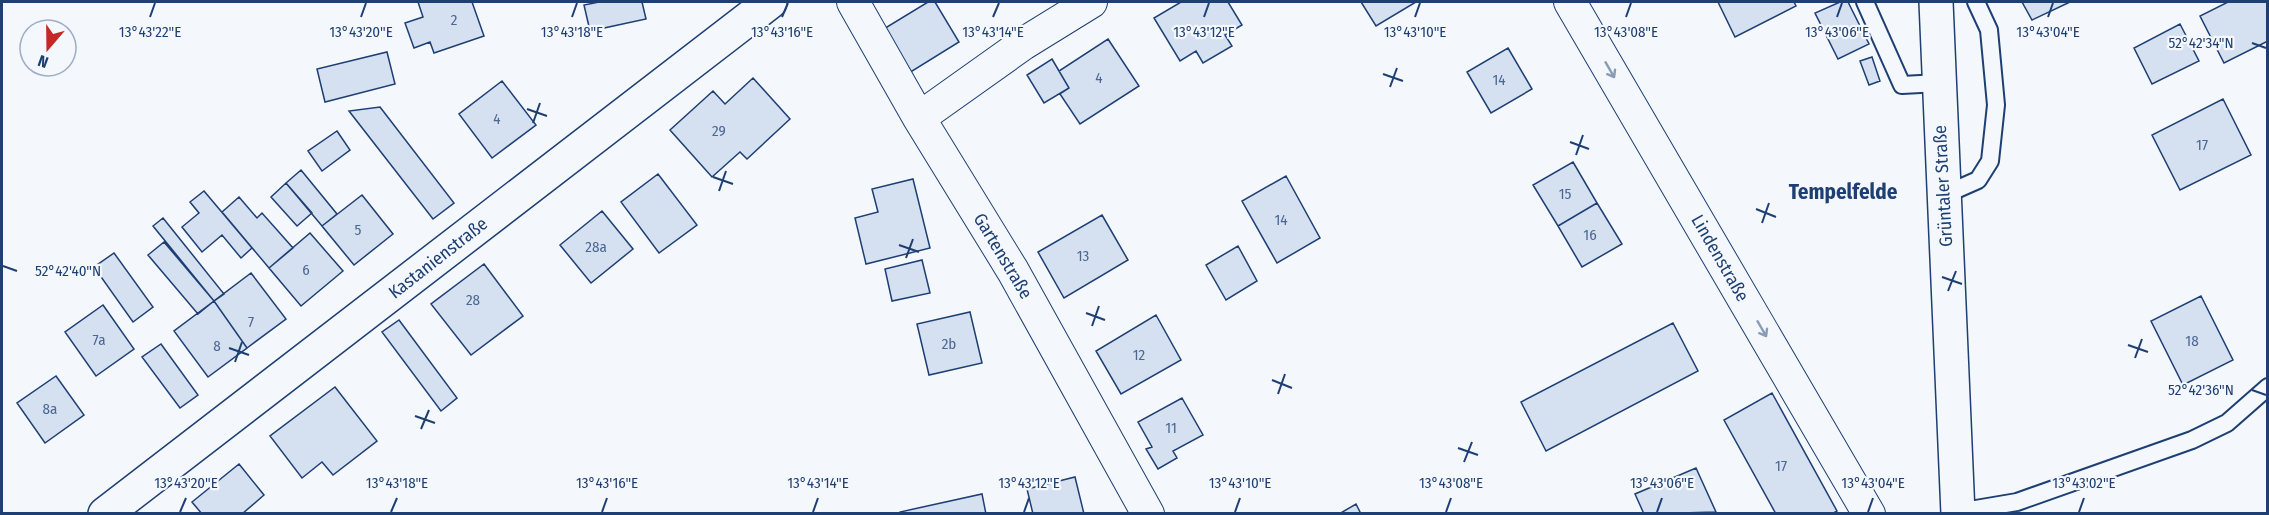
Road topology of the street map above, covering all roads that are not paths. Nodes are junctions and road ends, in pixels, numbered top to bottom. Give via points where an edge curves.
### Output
1 (770, 2) edge
2 (853, 2) edge
3 (1091, 2) edge
4 (1570, 2) edge
5 (1866, 2) edge
6 (1936, 2) edge
7 (1976, 2) edge
8 (1939, 83) junction
9 (919, 118) junction
10 (1944, 195) junction
11 (2268, 387) edge
12 (105, 513) edge
13 (1148, 513) edge
14 (1869, 513) edge
15 (1958, 513) edge

1 - 12 street, Kastanienstraße
2 - 9 street, Gartenstraße
3 - 9 street via 1023,44
4 -> 14 street, Lindenstraße
5 - 8 lane via 1902,85
6 - 8 street, Grüntaler Straße
7 - 10 lane via 1989,30 1996,105 1990,161 1978,180
8 - 10 street, Grüntaler Straße
9 - 13 street, Gartenstraße via 1013,271
10 - 15 street, Grüntaler Straße
11 - 15 lane via 2227,423 2192,440 2017,502

